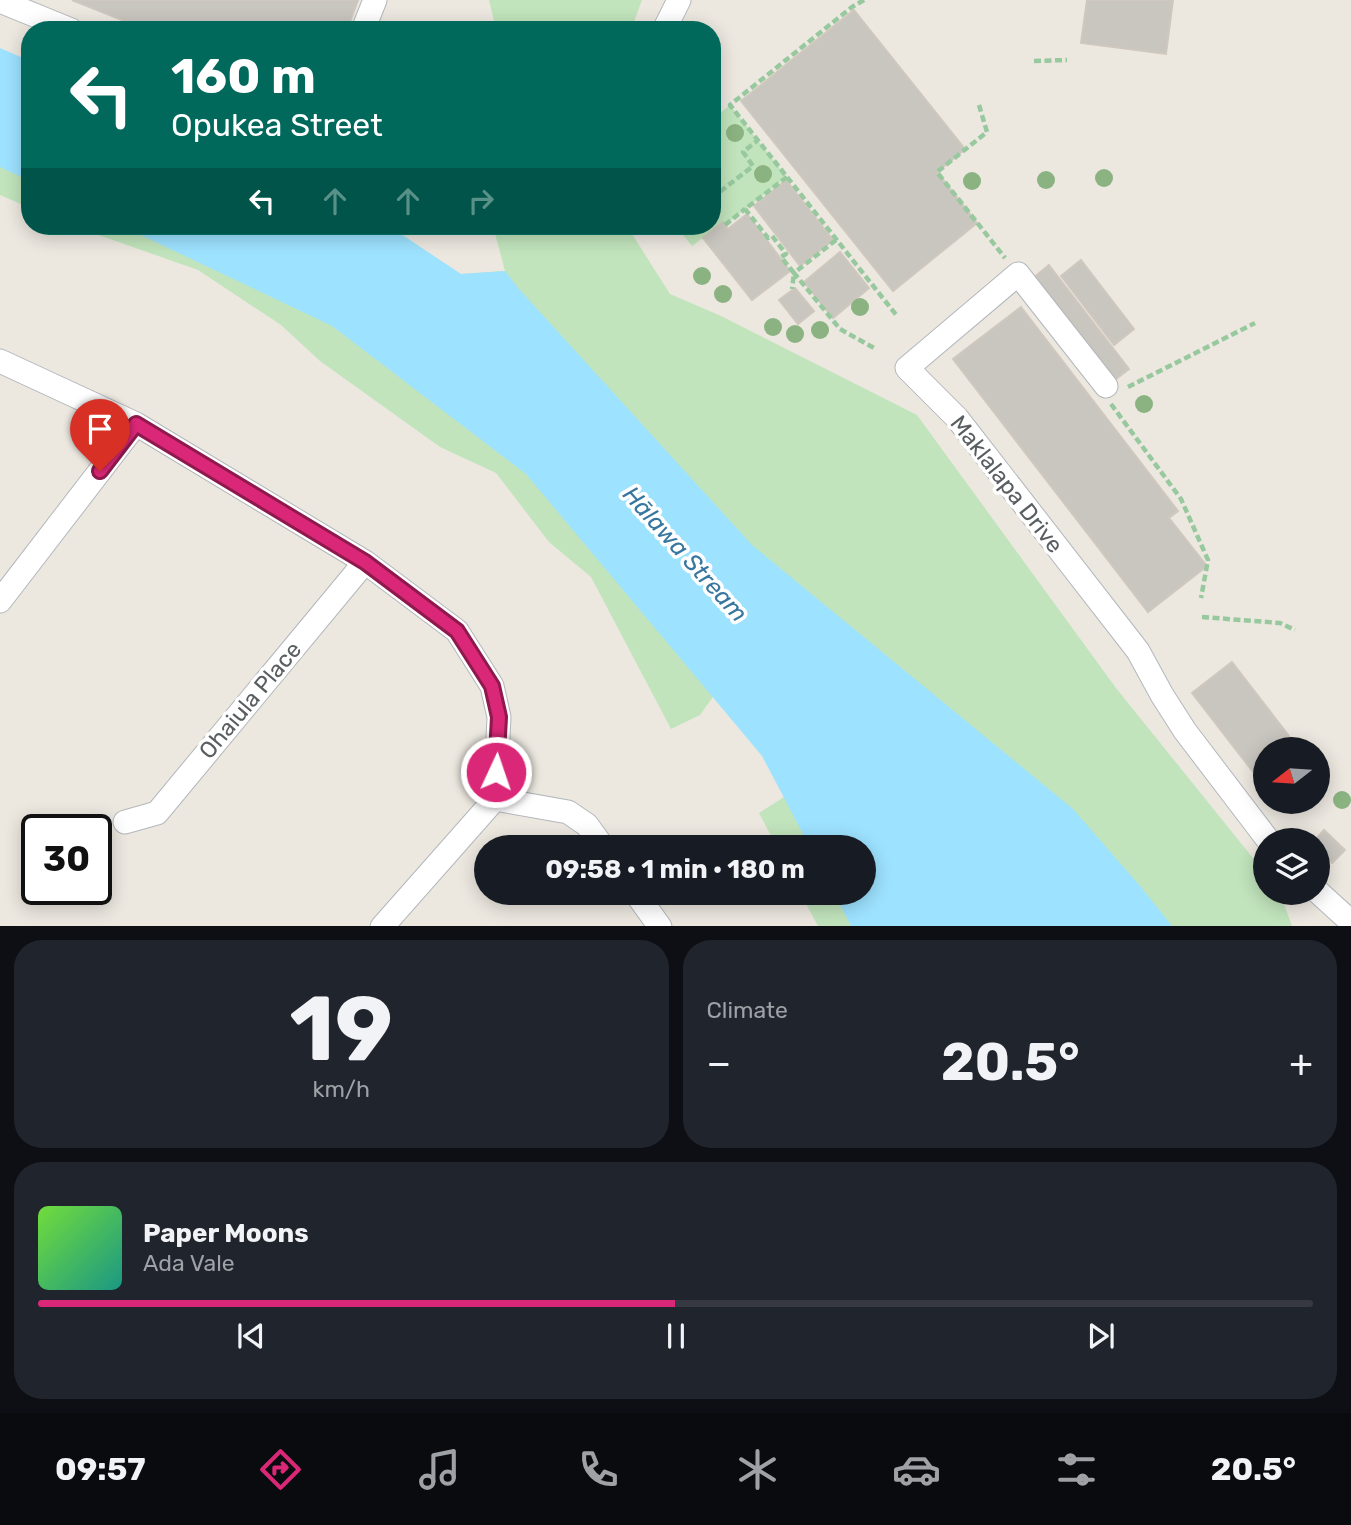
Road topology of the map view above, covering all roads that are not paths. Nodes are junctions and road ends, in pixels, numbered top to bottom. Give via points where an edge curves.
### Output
1 (375, 0) edge
2 (679, 0) edge
3 (0, 1) edge
4 (49, 21) edge
5 (367, 21) edge
6 (668, 21) edge
7 (0, 361) edge
8 (1106, 392) road end
9 (136, 424) junction
10 (365, 562) junction
11 (0, 601) edge
12 (495, 799) junction
13 (125, 822) dead end
14 (1259, 828) edge
15 (594, 835) edge
16 (1330, 903) edge
17 (645, 905) edge
18 (1351, 922) edge
19 (382, 926) edge
20 (660, 926) edge

1 - 5 street
2 - 6 street
3 - 4 street
7 - 9 street
8 - 14 street, Maklalapa Drive via 1018,274 906,368 957,418 1138,651 1185,731
9 - 10 street
9 - 11 street
10 - 12 street via 457,631 492,686 499,717
10 - 13 street, Ohaiula Place via 157,813
12 - 15 street via 568,813
12 - 19 street
16 - 18 street
17 - 20 street

